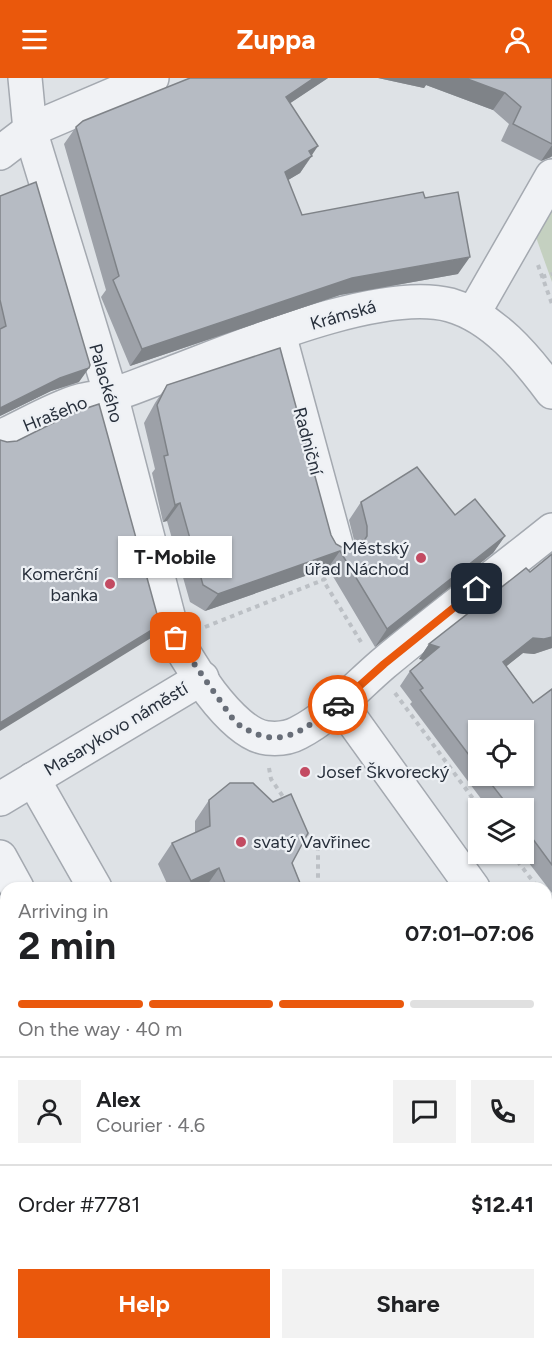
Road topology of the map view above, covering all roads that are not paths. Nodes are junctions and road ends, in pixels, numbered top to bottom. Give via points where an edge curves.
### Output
1 (24, 78) edge
2 (152, 78) edge
3 (30, 130) junction
4 (0, 153) edge
5 (552, 176) edge
6 (473, 314) junction
7 (279, 334) junction
8 (552, 392) edge
9 (111, 395) junction
10 (0, 437) edge
11 (552, 530) edge
12 (337, 549) edge
13 (202, 678) junction
14 (340, 703) junction
15 (33, 778) junction
16 (0, 799) edge
17 (0, 857) edge
18 (14, 882) edge
19 (92, 882) edge
20 (469, 882) edge

1 - 3 street, Palackého
2 - 3 street
3 - 4 street
3 - 9 street, Palackého
5 - 6 street
6 - 7 street, Krámská via 424,301 378,304
6 - 8 street, Krámská via 504,338
7 - 9 street, Krámská
7 - 12 street, Radniční
9 - 10 street, Hrašeho via 78,401
9 - 13 street, Palackého via 163,601 176,638
11 - 14 street
13 - 14 street, Masarykovo náměstí via 235,722 265,738 298,733
13 - 15 street, Masarykovo náměstí
14 - 20 street
15 - 16 street, Masarykovo náměstí
15 - 19 street, Masarykovo náměstí
17 - 18 street

